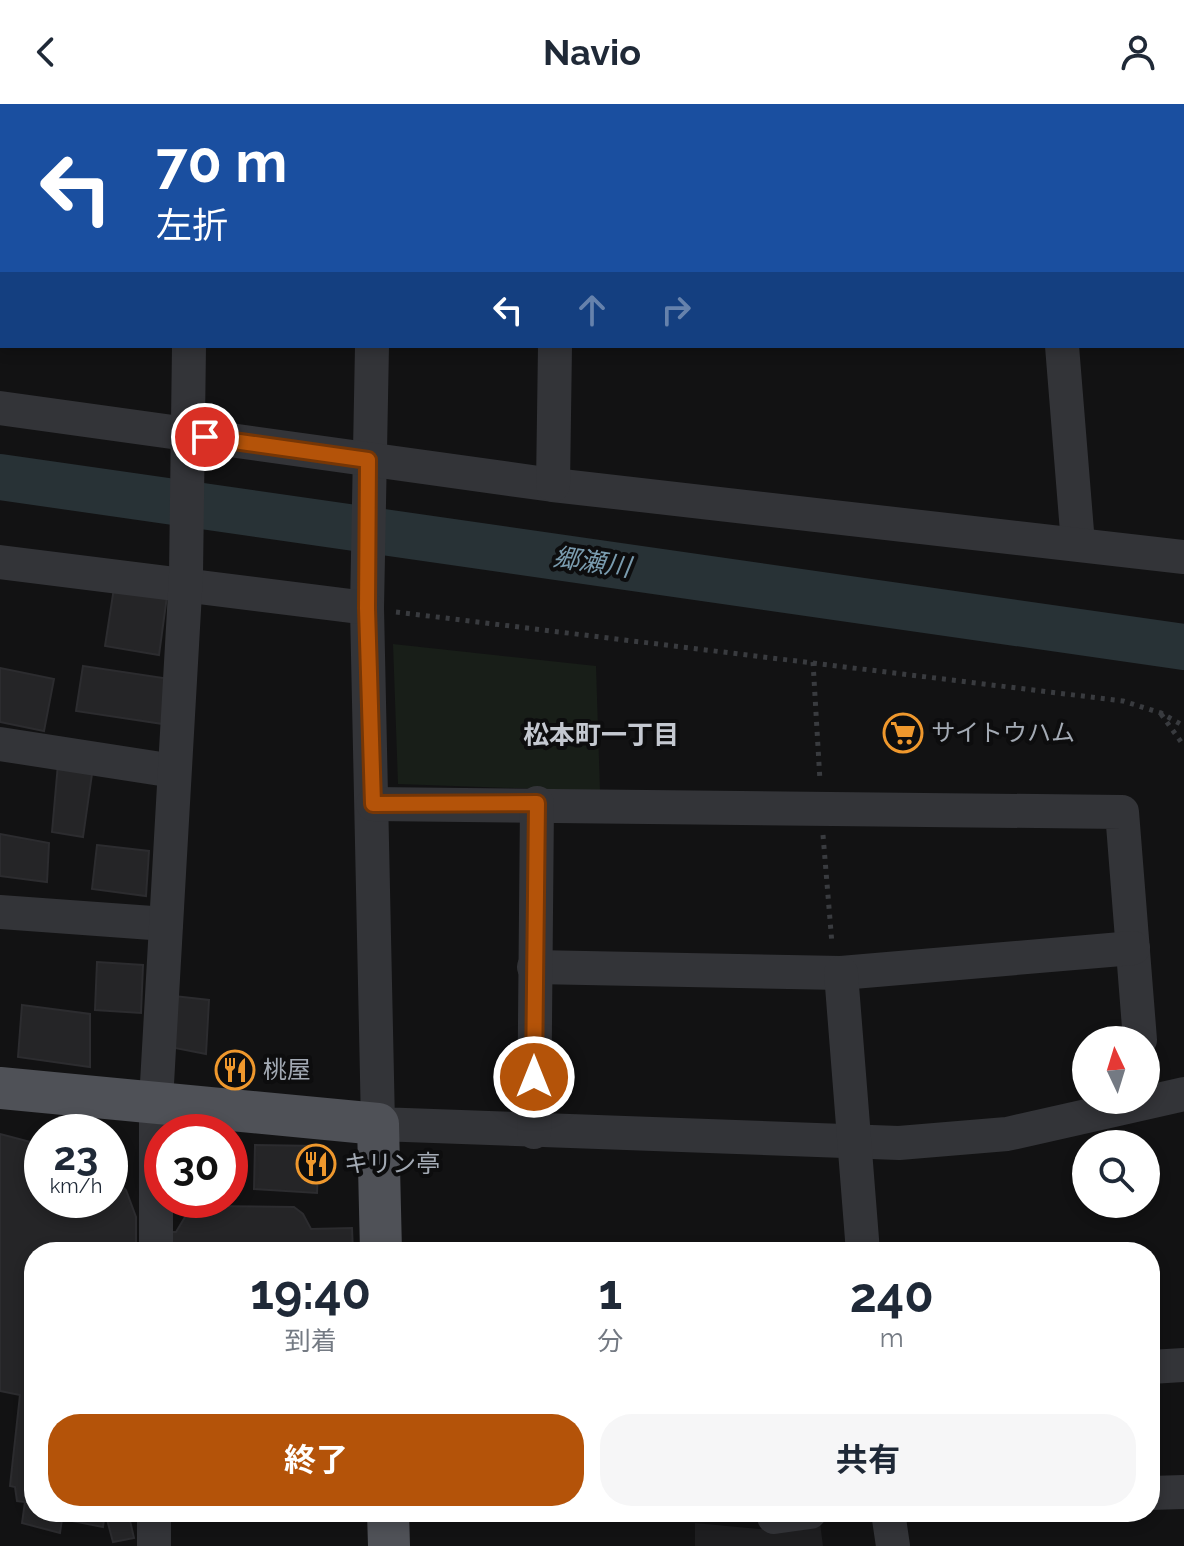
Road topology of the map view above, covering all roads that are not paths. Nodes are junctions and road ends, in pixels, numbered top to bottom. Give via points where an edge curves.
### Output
1 (189, 348) edge
2 (372, 348) edge
3 (555, 348) edge
4 (1062, 348) edge
5 (0, 408) edge
6 (188, 440) junction
7 (368, 460) junction
8 (553, 485) junction
9 (1078, 544) junction
10 (1184, 557) edge
11 (0, 562) edge
12 (185, 581) junction
13 (367, 608) junction
14 (0, 744) edge
15 (174, 771) junction
16 (537, 803) junction
17 (373, 804) junction
18 (0, 912) edge
19 (166, 924) junction
20 (1133, 948) junction
21 (534, 967) junction
22 (838, 972) junction
23 (1139, 1026) edge
24 (0, 1088) edge
25 (1184, 1094) edge
26 (1160, 1099) edge
27 (156, 1101) junction
28 (1093, 1114) edge
29 (378, 1124) junction
30 (534, 1132) junction
31 (854, 1142) junction
32 (156, 1242) edge
33 (381, 1242) edge
34 (862, 1242) edge
35 (1184, 1365) edge
36 (1160, 1366) edge
37 (1184, 1492) edge
38 (1160, 1493) edge
39 (154, 1522) edge
40 (388, 1522) edge
41 (889, 1522) edge
42 (154, 1546) edge
43 (389, 1546) edge
44 (893, 1546) edge

1 - 6 street
2 - 7 street
3 - 8 street
4 - 9 street
5 - 6 street
6 - 7 street
6 - 12 street
7 - 8 street
7 - 13 street
8 - 9 street
9 - 10 street
11 - 12 street
12 - 13 street
12 - 15 street
13 - 17 street
14 - 15 street
15 - 19 street
16 - 17 street
16 - 20 street via 1122,812
16 - 21 street
17 - 29 street
18 - 19 street
19 - 27 street
20 - 22 street
20 - 23 street
21 - 22 street
21 - 30 street
22 - 31 street
24 - 27 main road
25 - 26 street
27 - 29 main road
27 - 32 street
28 - 31 street via 1007,1134
29 - 30 street
29 - 33 main road
30 - 31 street
31 - 34 street
35 - 36 street
37 - 38 street
39 - 42 street
40 - 43 main road
41 - 44 street

